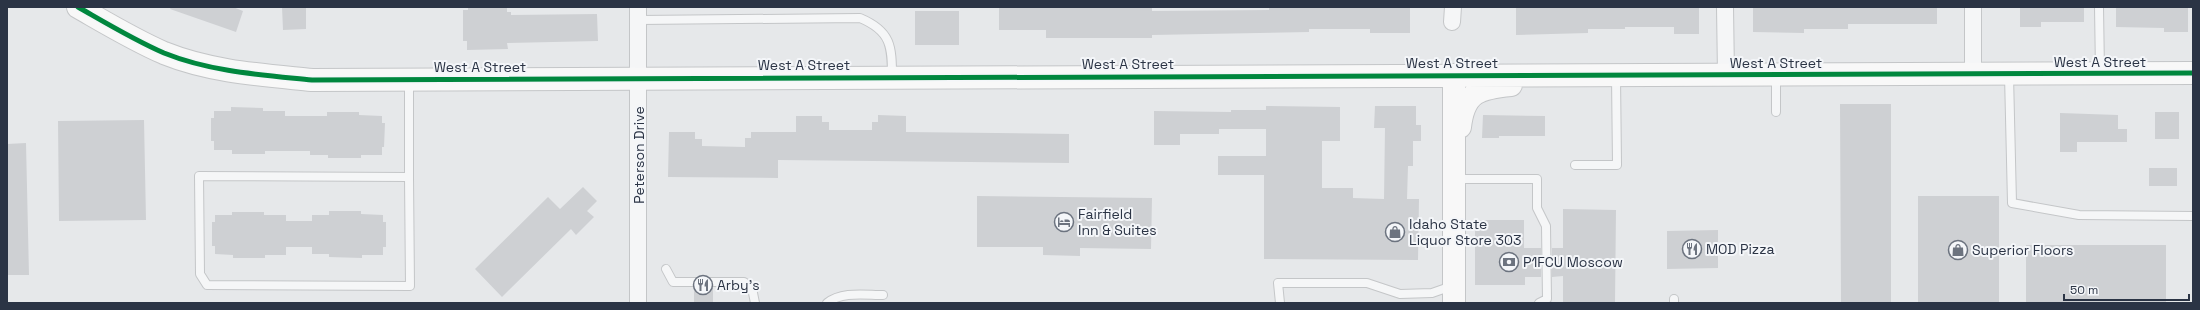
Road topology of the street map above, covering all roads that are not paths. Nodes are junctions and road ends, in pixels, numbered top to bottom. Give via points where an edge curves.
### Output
1 (78, 7) edge
2 (1725, 7) edge
3 (1973, 7) edge
4 (2099, 7) edge
5 (638, 13) edge
6 (2193, 73) edge
7 (1726, 74) junction
8 (1776, 74) junction
9 (1973, 74) junction
10 (2009, 74) junction
11 (2100, 74) junction
12 (1454, 75) junction
13 (1616, 76) junction
14 (892, 77) junction
15 (639, 78) junction
16 (409, 80) junction
17 (1776, 112) dead end
18 (1575, 165) dead end
19 (1455, 172) junction
20 (409, 177) junction
21 (2193, 216) edge
22 (666, 269) dead end
23 (1454, 294) edge
24 (883, 295) dead end
25 (638, 303) edge
26 (755, 303) edge
27 (827, 303) edge
28 (1280, 303) edge
29 (1539, 303) edge

1 - 16 street, West A Street via 165,53 225,70 312,80
2 - 7 street
3 - 9 street
4 - 11 lane
5 - 14 lane via 860,18 884,33 890,44
5 - 15 street, Peterson Drive
6 - 11 street, West A Street
7 - 8 street, West A Street
7 - 13 street, West A Street
8 - 9 street, West A Street
8 - 17 lane
9 - 10 street, West A Street
10 - 11 street, West A Street
10 - 21 lane via 2012,203 2079,215
12 - 13 street, West A Street
12 - 14 street, West A Street
12 - 19 street
13 - 18 lane via 1617,165
13 - 19 street via 1489,87 1473,93 1462,111
14 - 15 street, West A Street
15 - 16 street, West A Street
15 - 25 street, Peterson Drive
16 - 20 lane
19 - 23 street
19 - 29 lane via 1537,179 1537,208 1546,226 1547,299
20 - 20 lane via 410,286 207,285 200,274 199,176
22 - 26 lane via 673,282 744,282 752,288
23 - 28 lane via 1400,294 1367,283 1278,284
24 - 27 lane via 844,295

